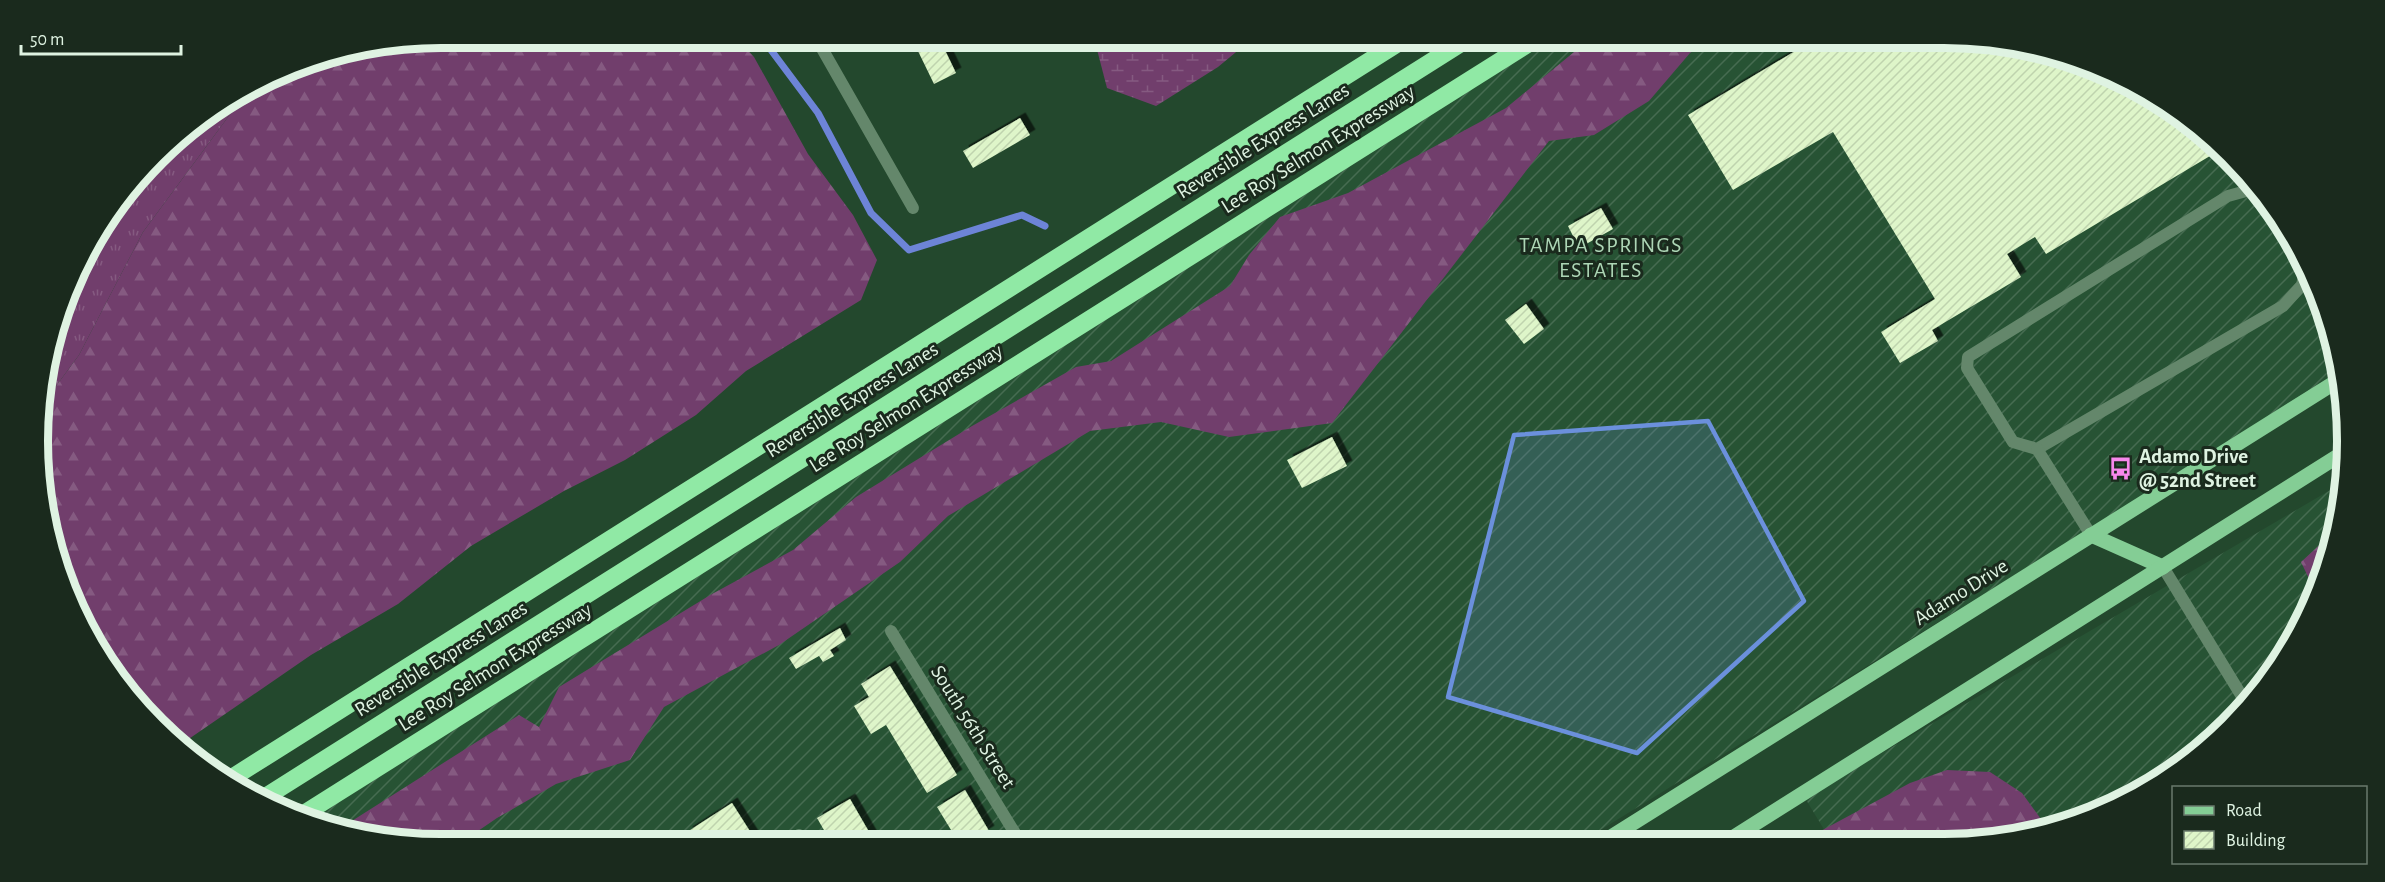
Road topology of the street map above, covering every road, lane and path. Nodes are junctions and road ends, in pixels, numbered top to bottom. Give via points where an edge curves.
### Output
1 (822, 48) edge
2 (1390, 48) edge
3 (1453, 48) edge
4 (1522, 48) edge
5 (2247, 191) edge
6 (913, 208) dead end
7 (2303, 282) edge
8 (2333, 384) edge
9 (2037, 449) junction
10 (2336, 457) edge
11 (2091, 535) junction
12 (2163, 567) junction
13 (891, 632) dead end
14 (2242, 696) edge
15 (235, 776) edge
16 (270, 795) edge
17 (309, 811) edge
18 (1015, 834) edge
19 (1616, 834) edge
20 (1739, 834) edge

1 - 6 street
2 - 15 highway
3 - 16 highway, Reversible Express Lanes
4 - 17 highway, Lee Roy Selmon Expressway
5 - 9 street via 2228,196 1968,357 1967,368 2013,442
7 - 9 street via 2283,306
8 - 11 main road, Adamo Drive
9 - 11 street
10 - 12 main road
11 - 12 main road
11 - 19 main road, Adamo Drive
12 - 14 street
12 - 20 main road
13 - 18 street, South 56th Street

